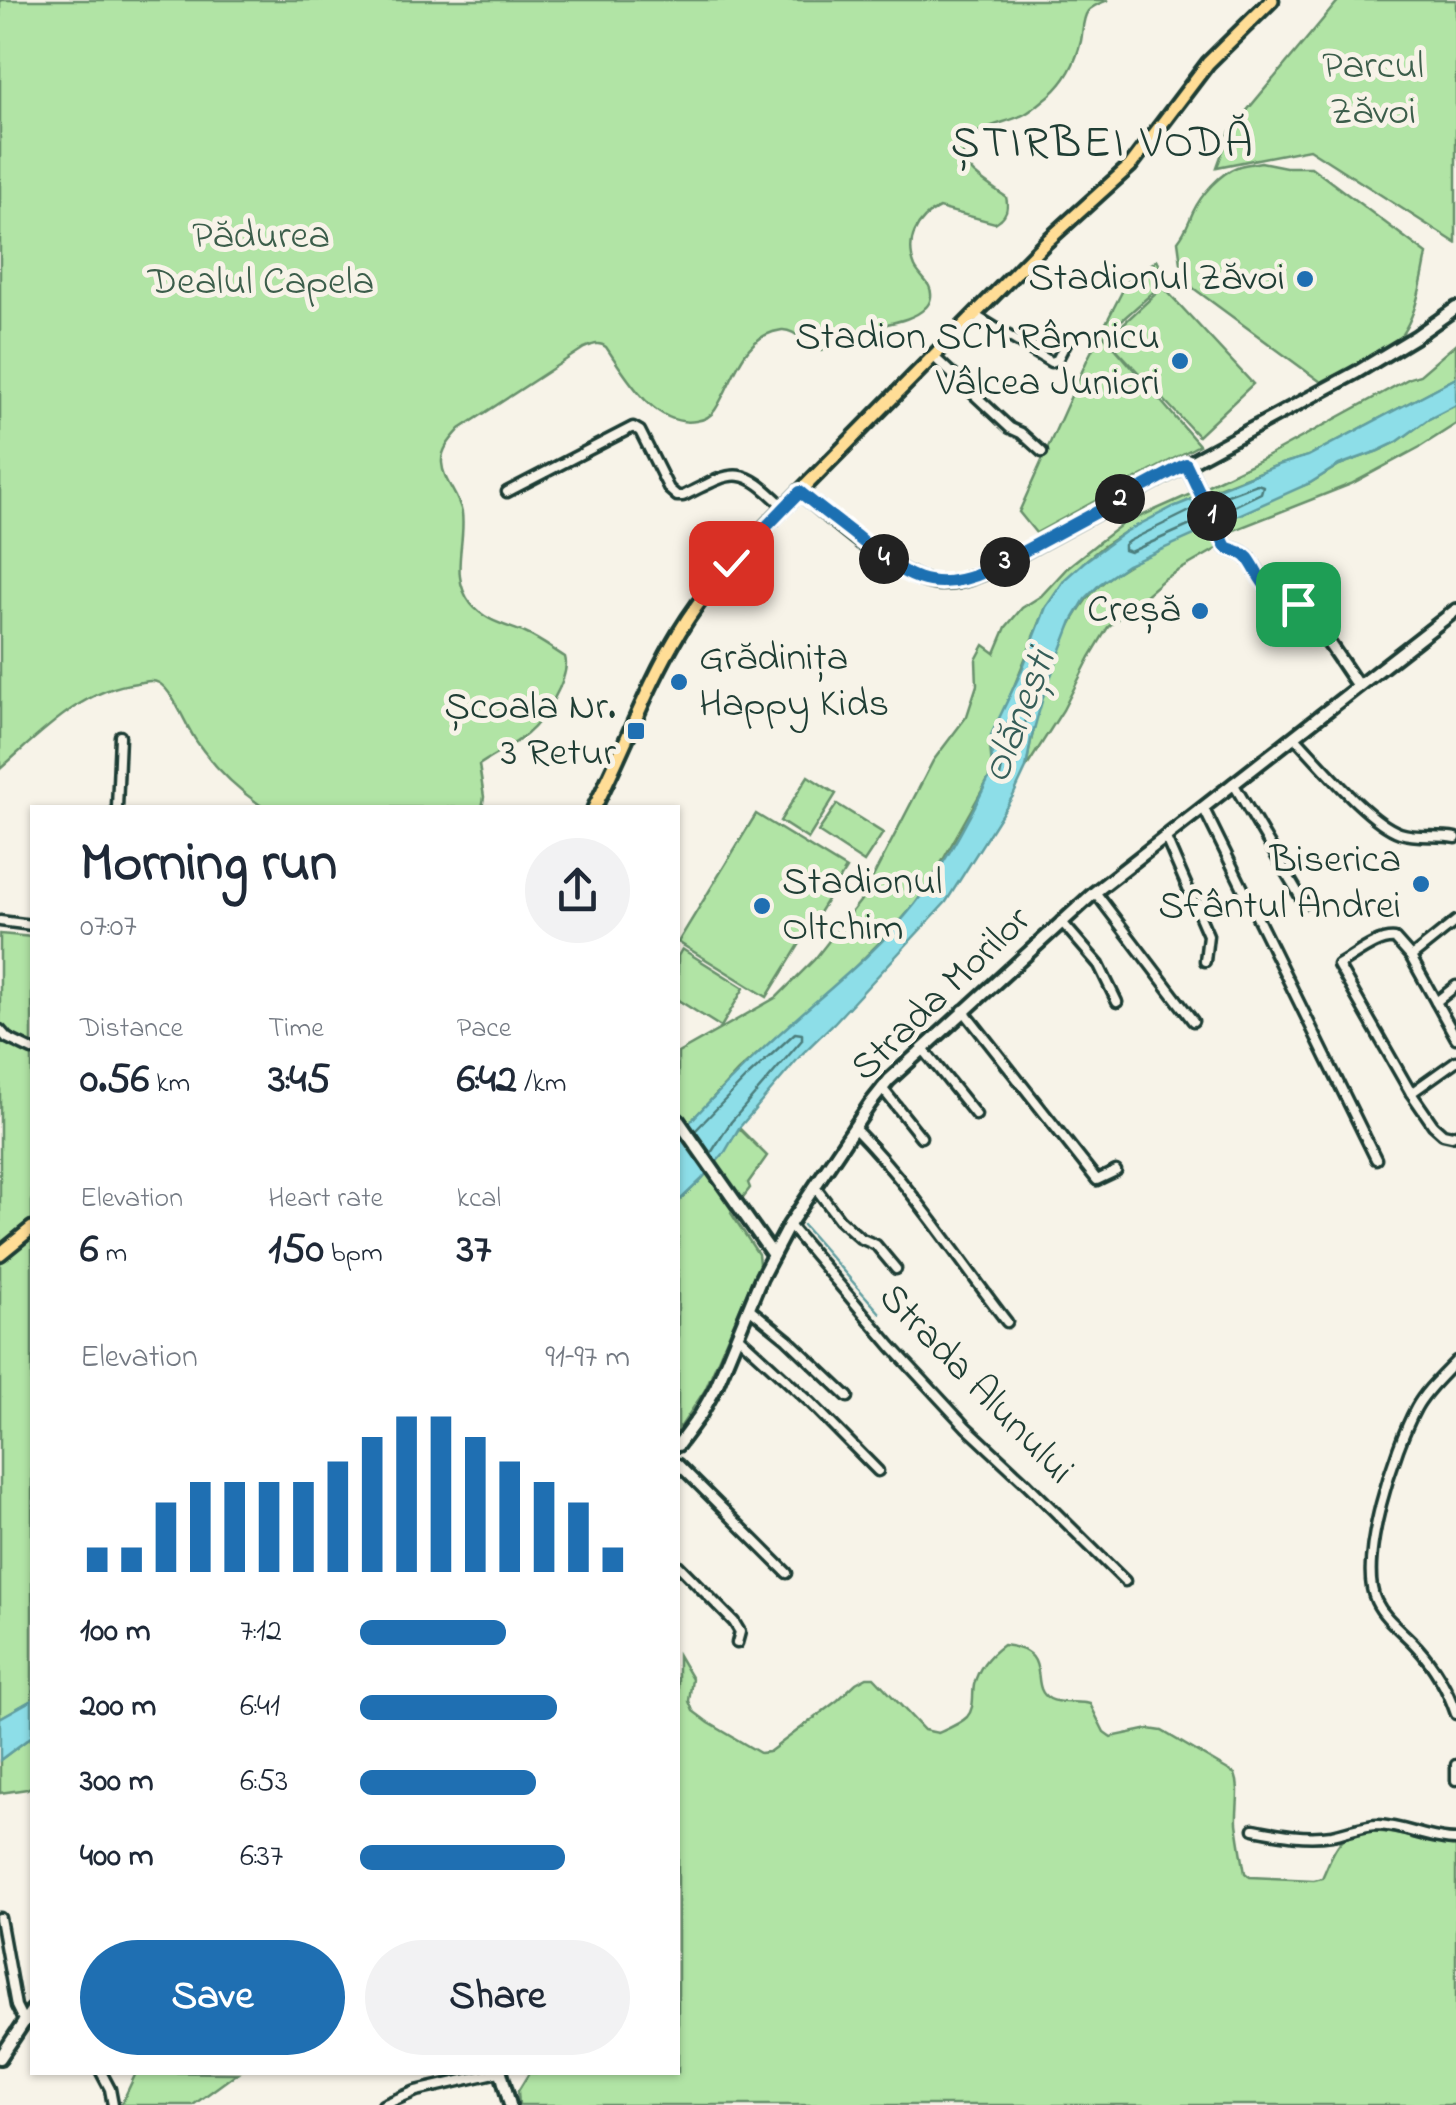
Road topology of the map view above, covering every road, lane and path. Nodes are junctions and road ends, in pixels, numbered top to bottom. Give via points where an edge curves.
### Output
1 (1272, 0) edge
2 (1456, 308) edge
3 (974, 315) junction
4 (1069, 338) dead end
5 (934, 356) junction
6 (1042, 452) dead end
7 (1186, 464) junction
8 (507, 492) dead end
9 (800, 492) junction
10 (784, 508) junction
11 (1456, 610) edge
12 (1358, 686) junction
13 (120, 736) dead end
14 (1294, 736) junction
15 (1233, 783) junction
16 (116, 805) edge
17 (595, 805) edge
18 (1202, 807) junction
19 (1165, 836) junction
20 (1456, 838) edge
21 (1095, 892) junction
22 (1304, 902) dead end
23 (0, 921) edge
24 (1062, 921) junction
25 (1456, 921) edge
26 (30, 924) edge
27 (1411, 957) junction
28 (1205, 960) dead end
29 (1456, 986) edge
30 (1117, 1002) dead end
31 (1436, 1002) junction
32 (963, 1010) junction
33 (1193, 1021) dead end
34 (0, 1030) edge
35 (1456, 1038) edge
36 (923, 1048) junction
37 (30, 1049) edge
38 (1456, 1060) edge
39 (882, 1088) junction
40 (1411, 1093) junction
41 (976, 1115) dead end
42 (680, 1123) edge
43 (854, 1128) junction
44 (1456, 1134) edge
45 (921, 1137) dead end
46 (1376, 1159) dead end
47 (1116, 1171) dead end
48 (815, 1187) junction
49 (789, 1226) junction
50 (30, 1230) edge
51 (0, 1254) edge
52 (773, 1255) junction
53 (896, 1268) dead end
54 (749, 1308) junction
55 (1006, 1322) dead end
56 (737, 1335) junction
57 (1456, 1361) edge
58 (848, 1398) dead end
59 (680, 1442) edge
60 (680, 1466) edge
61 (878, 1471) dead end
62 (680, 1566) edge
63 (787, 1573) dead end
64 (1124, 1581) dead end
65 (738, 1643) dead end
66 (1456, 1714) edge
67 (1456, 1765) edge
68 (1456, 1780) edge
69 (1254, 1829) dead end
70 (1456, 1840) edge
71 (0, 1918) edge
72 (30, 2013) edge
73 (24, 2022) junction
74 (0, 2058) edge
75 (102, 2075) edge
76 (487, 2075) edge
77 (501, 2075) edge
78 (113, 2105) edge
79 (383, 2105) edge
80 (510, 2105) edge

1 - 3 main road via 1208,63 1130,166
2 - 7 street via 1358,372
3 - 4 street via 1050,362
3 - 5 main road
5 - 6 street
5 - 9 main road
7 - 9 street via 989,570 951,583 901,571
7 - 12 street via 1226,547 1247,558 1268,590 1298,604
8 - 10 street via 633,428 677,496 746,476
9 - 10 main road
10 - 17 main road via 687,619
11 - 12 street, Strada Morilor
12 - 14 street, Strada Morilor
13 - 16 street
14 - 15 street, Strada Morilor
14 - 20 street via 1386,827
15 - 18 street, Strada Morilor
15 - 22 street
18 - 19 street, Strada Morilor
18 - 46 street
19 - 21 street, Strada Morilor
19 - 28 street via 1208,936
21 - 24 street, Strada Morilor
21 - 33 street
23 - 26 street
24 - 30 street via 1099,965
24 - 32 street, Strada Morilor
25 - 27 street
27 - 31 street
27 - 40 street via 1391,937 1338,965
29 - 31 street
31 - 35 street
32 - 36 street, Strada Morilor
32 - 47 street via 1097,1180
34 - 37 street
36 - 39 street, Strada Morilor
36 - 41 street
38 - 40 street
39 - 43 street, Strada Morilor
39 - 45 street
40 - 44 street via 1433,1125
42 - 52 street
43 - 48 street, Strada Morilor
43 - 55 street
48 - 49 street, Strada Morilor
48 - 53 street via 839,1219
49 - 52 street, Strada Morilor
49 - 64 street, Strada Alunului via 966,1427
50 - 51 main road
52 - 54 street, Strada Morilor
54 - 56 street, Strada Morilor
54 - 58 street
56 - 59 street, Strada Morilor via 716,1388
56 - 61 street
57 - 66 street via 1425,1395 1406,1430 1372,1543 1370,1574 1377,1604 1419,1649
60 - 63 street
62 - 65 street via 734,1622
67 - 68 street
69 - 70 street via 1310,1836 1381,1825
71 - 73 street
72 - 73 street
73 - 74 street
75 - 78 street
76 - 79 street
77 - 80 street

